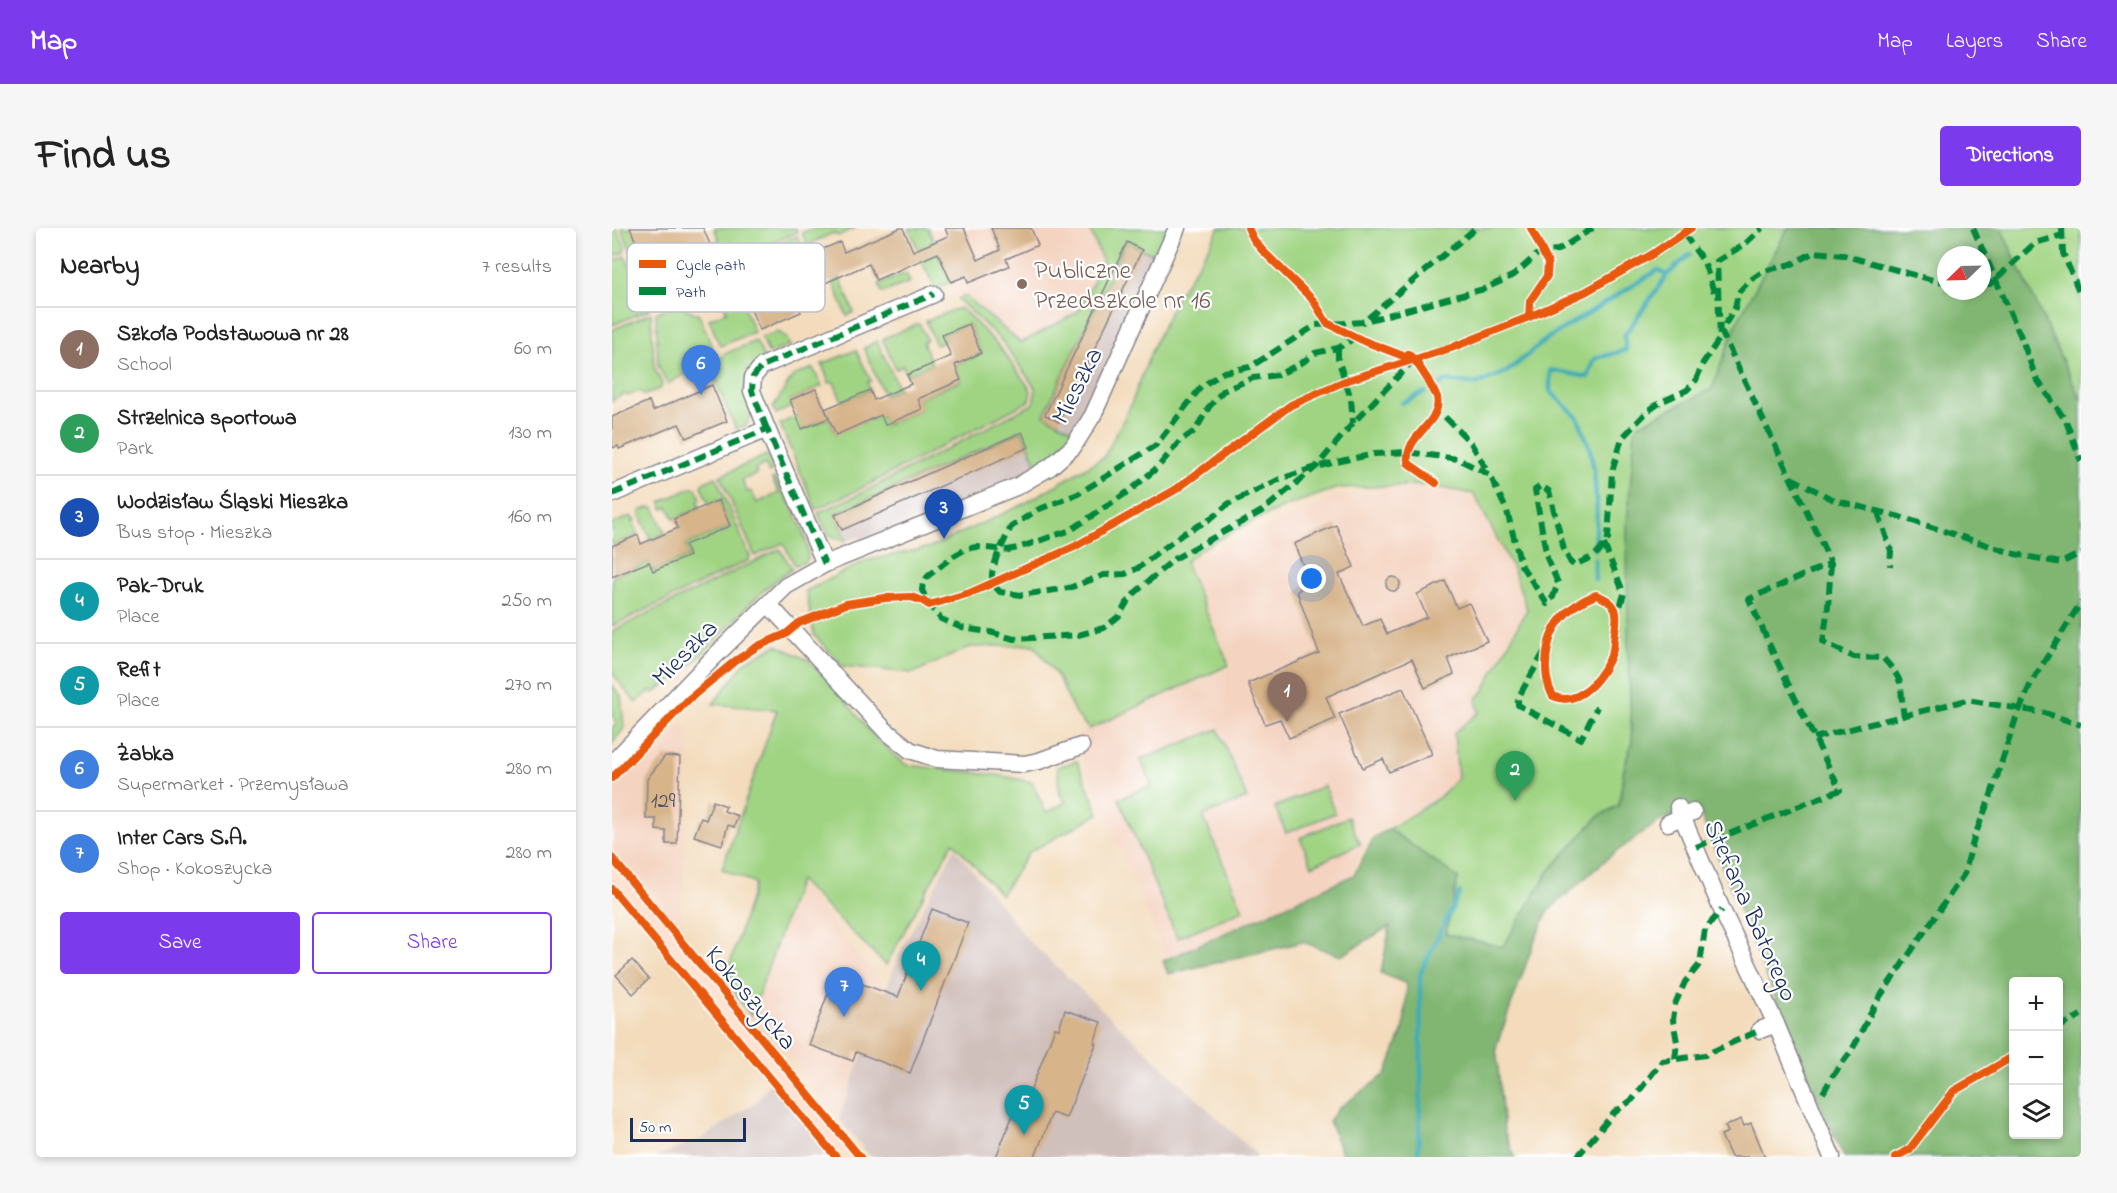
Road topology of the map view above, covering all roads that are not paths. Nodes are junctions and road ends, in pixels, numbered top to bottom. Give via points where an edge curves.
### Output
1 (1177, 228) edge
2 (934, 294) dead end
3 (767, 429) junction
4 (612, 494) edge
5 (825, 564) junction
6 (768, 604) junction
7 (1081, 746) dead end
8 (612, 763) edge
9 (1680, 815) dead end
10 (612, 873) edge
11 (848, 1157) edge
12 (1832, 1157) edge

1 - 5 street, Mieszka via 1093,415 1073,447 1050,467 1018,486
2 - 3 street via 762,366 753,377 752,391
3 - 4 street
3 - 5 street
5 - 6 street, Mieszka via 786,586
6 - 7 street via 885,730 910,750 937,759 1024,764
6 - 8 street, Mieszka
9 - 12 street, Stefana Batorego via 1768,1027
10 - 11 street, Kokoszycka

